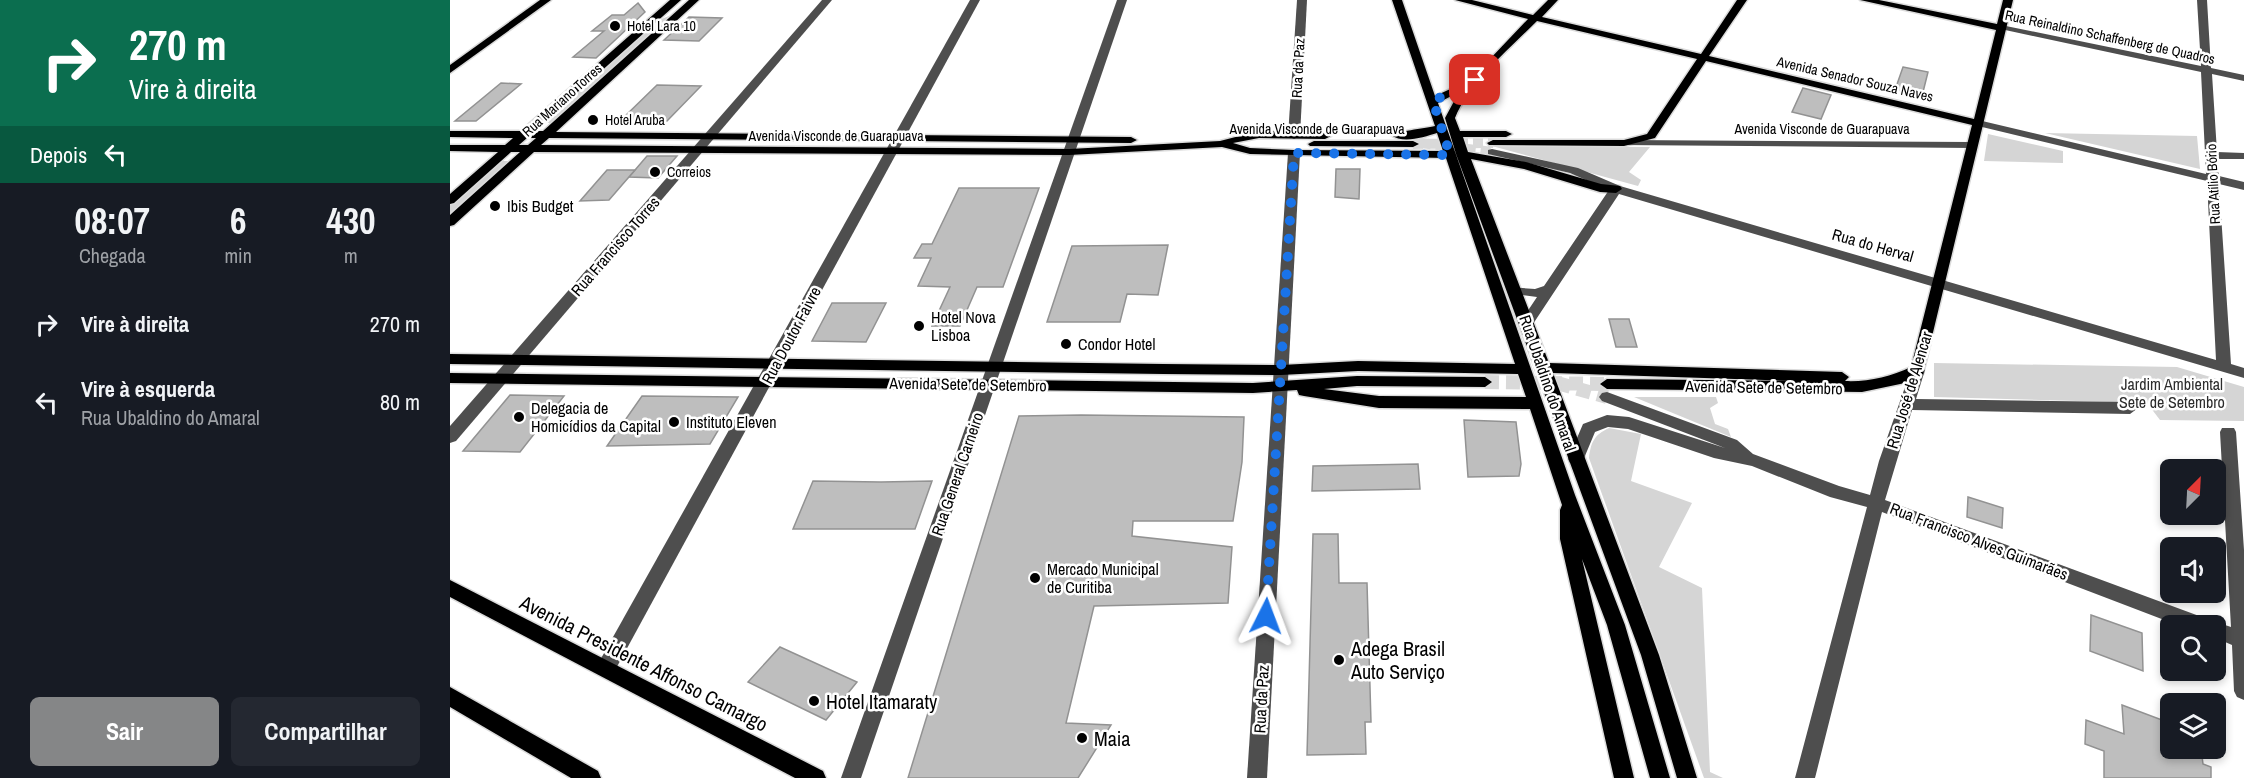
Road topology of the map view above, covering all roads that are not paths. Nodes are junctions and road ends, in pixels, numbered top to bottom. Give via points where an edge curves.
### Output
1 (546, 0) edge
2 (675, 0) edge
3 (694, 0) edge
4 (827, 0) edge
5 (975, 0) edge
6 (1122, 0) edge
7 (1302, 0) edge
8 (1397, 0) edge
9 (1460, 0) edge
10 (1554, 0) edge
11 (1743, 0) edge
12 (1865, 0) edge
13 (2008, 0) edge
14 (2202, 0) edge
15 (684, 10) junction
16 (1536, 18) junction
17 (650, 22) junction
18 (2001, 28) junction
19 (1704, 58) junction
20 (450, 70) edge
21 (2206, 70) junction
22 (2244, 78) edge
23 (1475, 80) junction
24 (1433, 101) junction
25 (1978, 123) junction
26 (1448, 131) junction
27 (1653, 133) junction
28 (450, 134) edge
29 (524, 134) junction
30 (546, 135) junction
31 (621, 135) junction
32 (710, 135) junction
33 (819, 136) junction
34 (1294, 136) junction
35 (899, 137) junction
36 (1624, 143) junction
37 (1672, 143) junction
38 (1222, 144) junction
39 (1413, 144) tunnel mouth
40 (1072, 145) junction
41 (1972, 145) junction
42 (450, 148) edge
43 (508, 148) junction
44 (1492, 148) joint
45 (531, 149) junction
46 (648, 150) junction
47 (697, 150) junction
48 (763, 150) junction
49 (891, 151) junction
50 (1294, 153) junction
51 (1456, 154) junction
52 (2211, 155) junction
53 (2244, 156) edge
54 (2212, 179) junction
55 (2244, 186) edge
56 (1616, 189) junction
57 (450, 200) edge
58 (450, 222) edge
59 (1939, 284) junction
60 (1514, 290) junction
61 (1548, 290) junction
62 (1526, 324) junction
63 (450, 359) edge
64 (515, 361) junction
65 (773, 364) junction
66 (994, 367) junction
67 (2224, 367) junction
68 (1542, 368) junction
69 (1524, 369) junction
70 (1918, 370) junction
71 (2244, 373) edge
72 (450, 378) edge
73 (502, 378) junction
74 (1280, 378) junction
75 (1900, 379) junction
76 (766, 382) junction
77 (1485, 382) tunnel mouth
78 (990, 384) junction
79 (1607, 390) joint
80 (1536, 403) junction
81 (1906, 404) junction
82 (2130, 408) dead end
83 (2228, 432) dead end
84 (450, 437) edge
85 (1576, 459) junction
86 (1754, 460) junction
87 (1567, 495) junction
88 (1878, 496) junction
89 (450, 588) edge
90 (2176, 615) edge
91 (2226, 634) edge
92 (2242, 640) edge
93 (606, 668) junction
94 (2244, 691) edge
95 (450, 696) edge
96 (591, 778) edge
97 (816, 778) edge
98 (851, 778) edge
99 (1257, 778) edge
100 (1624, 778) edge
101 (1660, 778) edge
102 (1687, 778) edge
103 (1805, 778) edge

1 - 20 main road
2 - 17 main road, Rua Mariano Torres
3 - 15 main road, Rua Mariano Torres
4 - 32 street, Rua Francisco Torres
5 - 35 street, Rua Doutor Faivre
6 - 40 street, Rua General Carneiro
7 - 34 street, Rua da Paz
8 - 24 main road, Rua Ubaldino do Amaral
9 - 16 main road, Avenida Senador Souza Naves
10 - 16 main road
11 - 19 main road
12 - 18 main road, Rua Reinaldino Schaffenberg de Quadros
13 - 18 main road, Rua José de Alencar
14 - 21 street, Rua Atílio Bório
15 - 17 main road
15 - 30 main road, Rua Mariano Torres
16 - 19 main road, Avenida Senador Souza Naves
16 - 23 main road
17 - 29 main road, Rua Mariano Torres
18 - 21 street, Rua Reinaldino Schaffenberg de Quadros
18 - 25 main road, Rua José de Alencar
19 - 25 main road, Avenida Senador Souza Naves
19 - 27 main road
21 - 22 street, Rua Reinaldino Schaffenberg de Quadros
21 - 52 street, Rua Atílio Bório
23 - 24 main road
23 - 26 main road, Rua Ubaldino do Amaral via 1450,114
24 - 26 main road, Rua Ubaldino do Amaral
25 - 41 main road, Rua José de Alencar
25 - 54 street, Avenida Senador Souza Naves
26 - 27 main road
26 - 34 main road via 1418,135
26 - 51 main road, Rua Ubaldino do Amaral
27 - 36 main road
27 - 37 street, Avenida Visconde de Guarapuava
28 - 29 main road, Avenida Visconde de Guarapuava
29 - 30 main road, Avenida Visconde de Guarapuava
29 - 43 main road, Rua Mariano Torres
30 - 31 main road, Avenida Visconde de Guarapuava
30 - 45 main road, Rua Mariano Torres
31 - 32 main road, Avenida Visconde de Guarapuava
31 - 46 main road
32 - 33 main road, Avenida Visconde de Guarapuava
32 - 47 street, Rua Francisco Torres
33 - 35 main road, Avenida Visconde de Guarapuava
33 - 48 main road
34 - 38 main road via 1249,135
35 - 40 main road, Avenida Visconde de Guarapuava
35 - 49 street, Rua Doutor Faivre
36 - 37 street, Avenida Visconde de Guarapuava
36 - 44 main road, Avenida Visconde de Guarapuava
37 - 41 street, Avenida Visconde de Guarapuava
38 - 39 main road, Avenida Visconde de Guarapuava
38 - 40 main road, Avenida Visconde de Guarapuava
38 - 50 main road via 1250,151
40 - 49 main road, Avenida Visconde de Guarapuava
40 - 66 street, Rua General Carneiro
41 - 59 main road, Rua José de Alencar
42 - 43 main road, Avenida Visconde de Guarapuava
43 - 45 main road, Avenida Visconde de Guarapuava
43 - 57 main road, Rua Mariano Torres
44 - 56 street, Rua do Herval via 1606,181
45 - 46 main road, Avenida Visconde de Guarapuava
45 - 58 main road, Rua Mariano Torres
46 - 47 main road, Avenida Visconde de Guarapuava
47 - 48 main road, Avenida Visconde de Guarapuava
47 - 64 street, Rua Francisco Torres
48 - 49 main road, Avenida Visconde de Guarapuava
49 - 65 street, Rua Doutor Faivre
50 - 51 main road
50 - 74 street, Rua da Paz
51 - 56 main road via 1526,166
51 - 60 main road, Rua Ubaldino do Amaral
51 - 69 main road, Rua Ubaldino do Amaral
52 - 53 street
52 - 54 street, Rua Atílio Bório
54 - 55 street, Avenida Senador Souza Naves
54 - 67 street, Rua Atílio Bório
56 - 59 street, Rua do Herval
56 - 61 street
59 - 67 street, Rua do Herval
59 - 70 main road, Rua José de Alencar
60 - 61 street
60 - 62 main road, Rua Ubaldino do Amaral
61 - 62 street
62 - 68 main road, Rua Ubaldino do Amaral
63 - 64 main road, Avenida Sete de Setembro
64 - 65 main road, Avenida Sete de Setembro
64 - 73 street, Rua Francisco Torres
65 - 66 main road, Avenida Sete de Setembro
65 - 76 street, Rua Doutor Faivre
66 - 74 main road, Avenida Sete de Setembro
66 - 78 street, Rua General Carneiro
67 - 71 street, Rua do Herval
68 - 75 main road
68 - 85 main road, Rua Ubaldino do Amaral
69 - 74 main road via 1358,366
69 - 80 main road, Rua Ubaldino do Amaral
70 - 75 main road, Avenida Sete de Setembro
70 - 81 street, Rua José de Alencar
72 - 73 main road, Avenida Sete de Setembro
73 - 76 main road, Avenida Sete de Setembro
73 - 84 street, Rua Francisco Torres
74 - 77 main road, Avenida Sete de Setembro
74 - 78 main road, Avenida Sete de Setembro
74 - 80 main road via 1379,402
74 - 99 street, Rua da Paz
75 - 79 main road, Avenida Sete de Setembro via 1854,387
76 - 78 main road, Avenida Sete de Setembro
76 - 93 street, Rua Doutor Faivre
78 - 98 street, Rua General Carneiro
79 - 86 street, Rua Francisco Alves Guimarães via 1731,444
80 - 87 main road, Rua Ubaldino do Amaral
81 - 82 street
81 - 88 street, Rua José de Alencar
83 - 92 street
85 - 86 street, Rua Francisco Alves Guimarães via 1589,428 1618,421 1714,452
85 - 102 main road, Rua Ubaldino do Amaral via 1650,656
86 - 88 street, Rua Francisco Alves Guimarães via 1836,492
87 - 100 main road via 1571,549
87 - 101 main road, Rua Ubaldino do Amaral via 1616,625
88 - 90 street, Rua Francisco Alves Guimarães
88 - 103 street, Rua José de Alencar
89 - 93 main road, Avenida Presidente Affonso Camargo
91 - 92 street
92 - 94 street
93 - 97 main road, Avenida Presidente Affonso Camargo
95 - 96 main road

